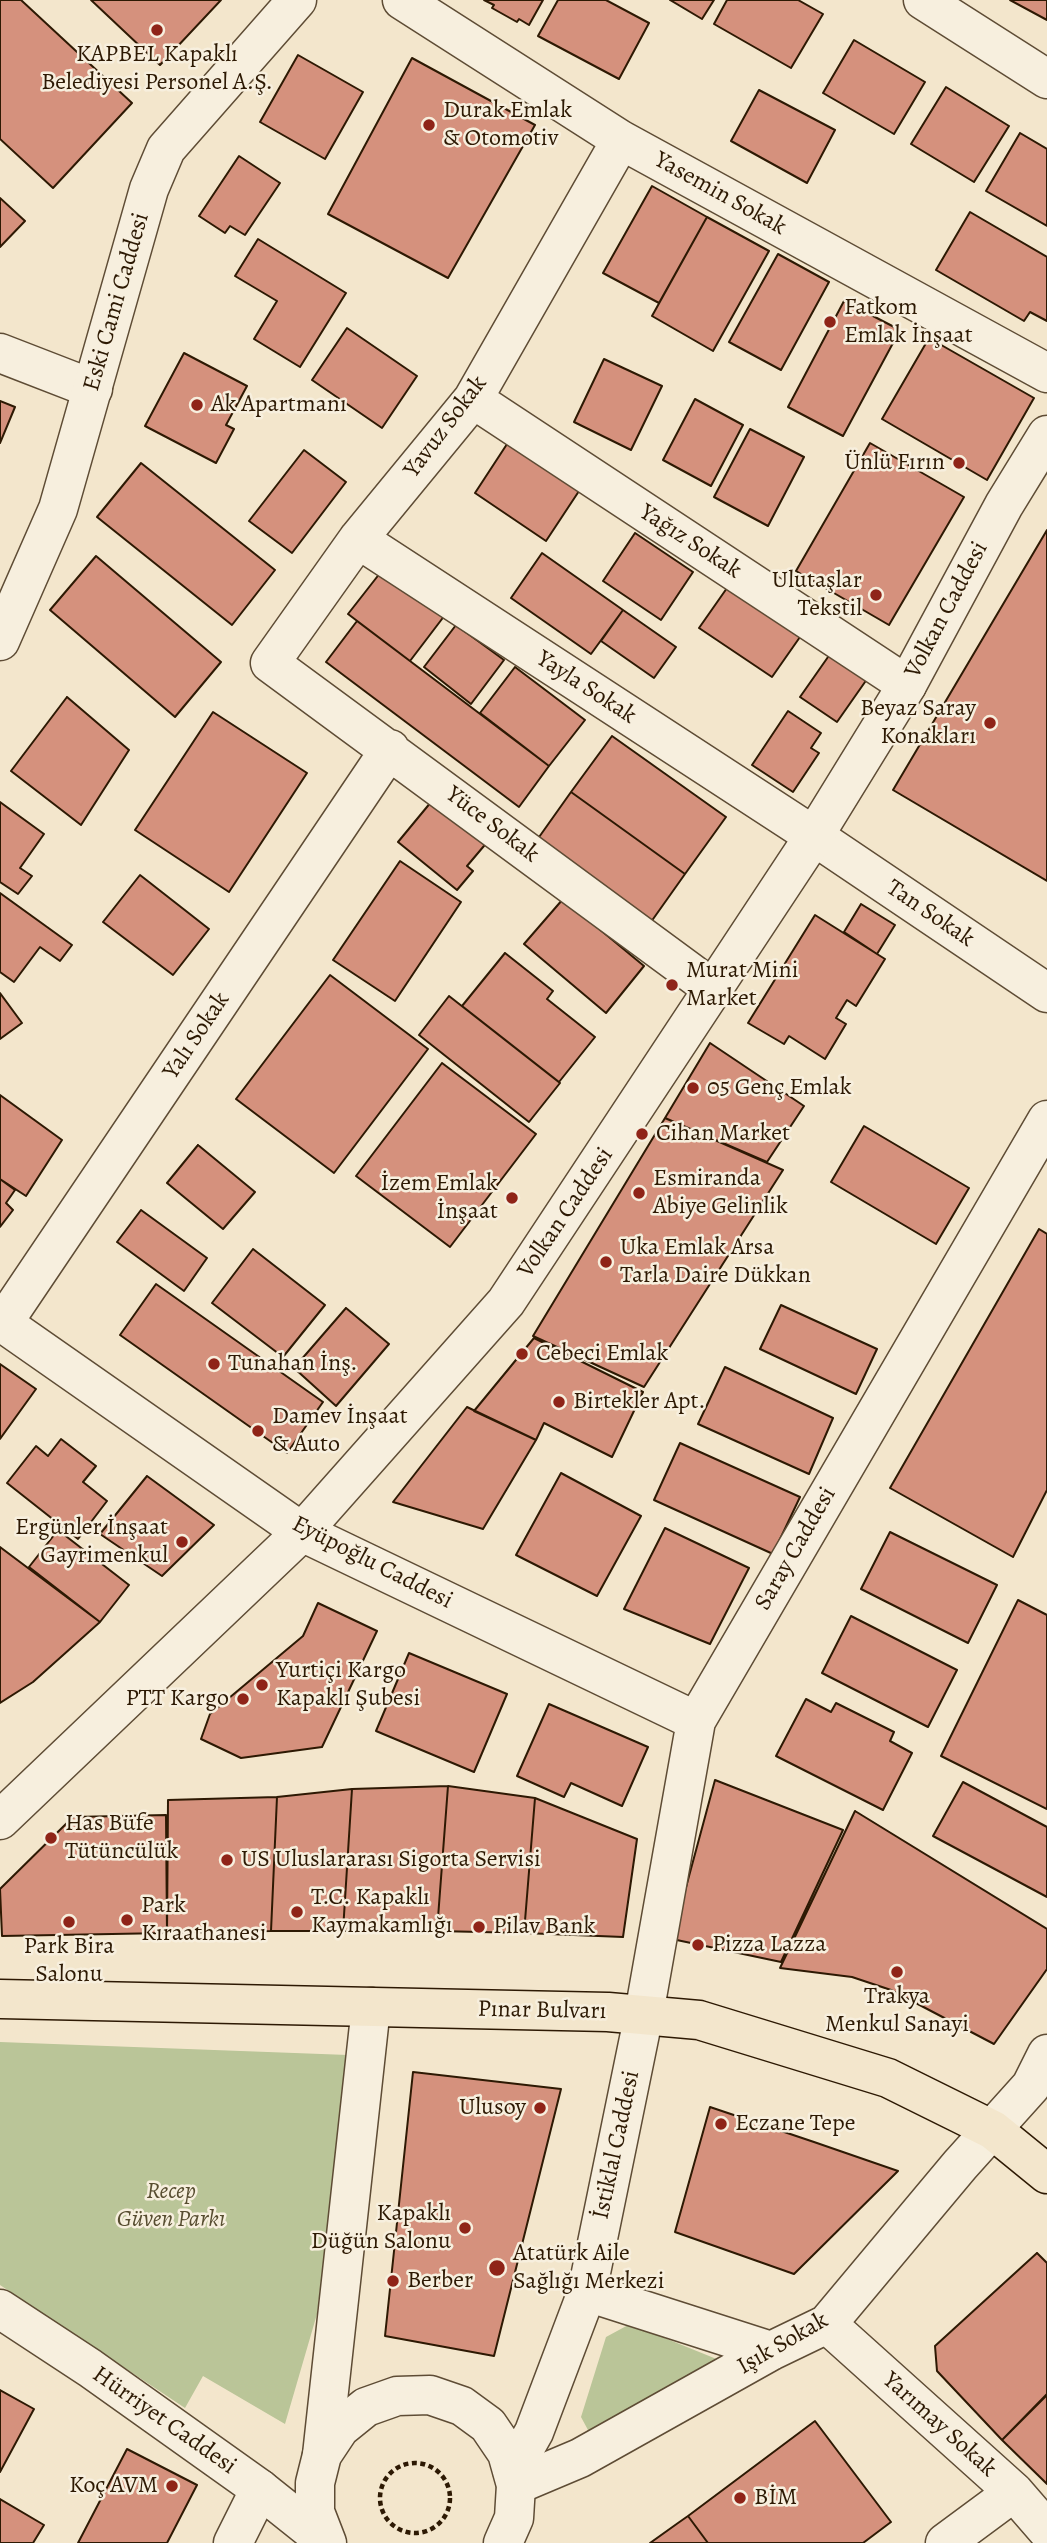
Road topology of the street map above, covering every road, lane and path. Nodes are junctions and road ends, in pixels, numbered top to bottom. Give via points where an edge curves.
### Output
1 (297, 0) edge
2 (402, 0) edge
3 (923, 0) edge
4 (1047, 79) edge
5 (621, 141) junction
6 (0, 353) edge
7 (1047, 373) edge
8 (93, 388) junction
9 (472, 399) junction
10 (1047, 435) edge
11 (358, 539) junction
12 (7, 601) edge
13 (0, 640) edge
14 (270, 663) joint
15 (907, 685) junction
16 (390, 749) junction
17 (814, 836) junction
18 (713, 989) junction
19 (1047, 993) edge
20 (1047, 1120) edge
21 (1, 1322) edge
22 (302, 1532) junction
23 (696, 1721) junction
24 (7, 1803) edge
25 (0, 1999) edge
26 (371, 2007) junction
27 (644, 2014) junction
28 (1047, 2054) edge
29 (993, 2130) junction
30 (1047, 2174) edge
31 (587, 2292) junction
32 (1, 2311) edge
33 (827, 2324) junction
34 (771, 2351) junction
35 (322, 2455) junction
36 (388, 2476) joint
37 (514, 2478) junction
38 (260, 2489) junction
39 (1014, 2492) junction
40 (1047, 2530) edge
41 (325, 2541) edge
42 (233, 2543) edge
43 (503, 2543) edge
44 (945, 2543) edge

1 - 8 street, Eski Cami Caddesi via 166,149 149,188
2 - 5 street, Yasemin Sokak
3 - 4 street
5 - 7 street, Yasemin Sokak
5 - 9 street, Yavuz Sokak
6 - 8 street
8 - 12 street, Eski Cami Caddesi via 58,509
9 - 11 street, Yavuz Sokak
9 - 15 street, Yağız Sokak
10 - 15 street, Volkan Caddesi
11 - 14 street, Yavuz Sokak
11 - 17 street, Yayla Sokak
12 - 13 street, Eski Cami Caddesi
14 - 16 street, Yüce Sokak
15 - 17 street, Volkan Caddesi
16 - 18 street, Yüce Sokak
16 - 21 street, Yalı Sokak
17 - 18 street, Volkan Caddesi
17 - 19 street, Tan Sokak
18 - 22 street, Volkan Caddesi via 506,1302
20 - 23 street, Saray Caddesi
21 - 22 street, Eyüpoğlu Caddesi
22 - 23 street, Eyüpoğlu Caddesi
22 - 24 street, Volkan Caddesi
23 - 27 street, Saray Caddesi
25 - 26 main road, Pınar Bulvarı
26 - 27 main road, Pınar Bulvarı
26 - 35 street
27 - 29 main road, Pınar Bulvarı via 699,2020 888,2078
27 - 31 street, İstiklal Caddesi
28 - 29 street, Işık Sokak via 1031,2086
29 - 30 main road, Pınar Bulvarı
29 - 33 street, Işık Sokak
31 - 34 street
31 - 37 street, İstiklal Caddesi
32 - 38 street, Hürriyet Caddesi
33 - 34 street, Işık Sokak
33 - 39 street, Yarımay Sokak
34 - 37 street, Işık Sokak via 580,2458
35 - 37 street via 340,2428 366,2407 397,2396 430,2395 462,2406 488,2425 507,2453
35 - 41 street via 315,2483 315,2512
36 - 36 path via 381,2489 385,2517 410,2533 425,2533 438,2526 451,2500 449,2486 440,2474 429,2465 407,2465
37 - 43 street via 514,2518
38 - 41 street, Hürriyet Caddesi
38 - 42 street
39 - 40 street, Yarımay Sokak
39 - 44 street

